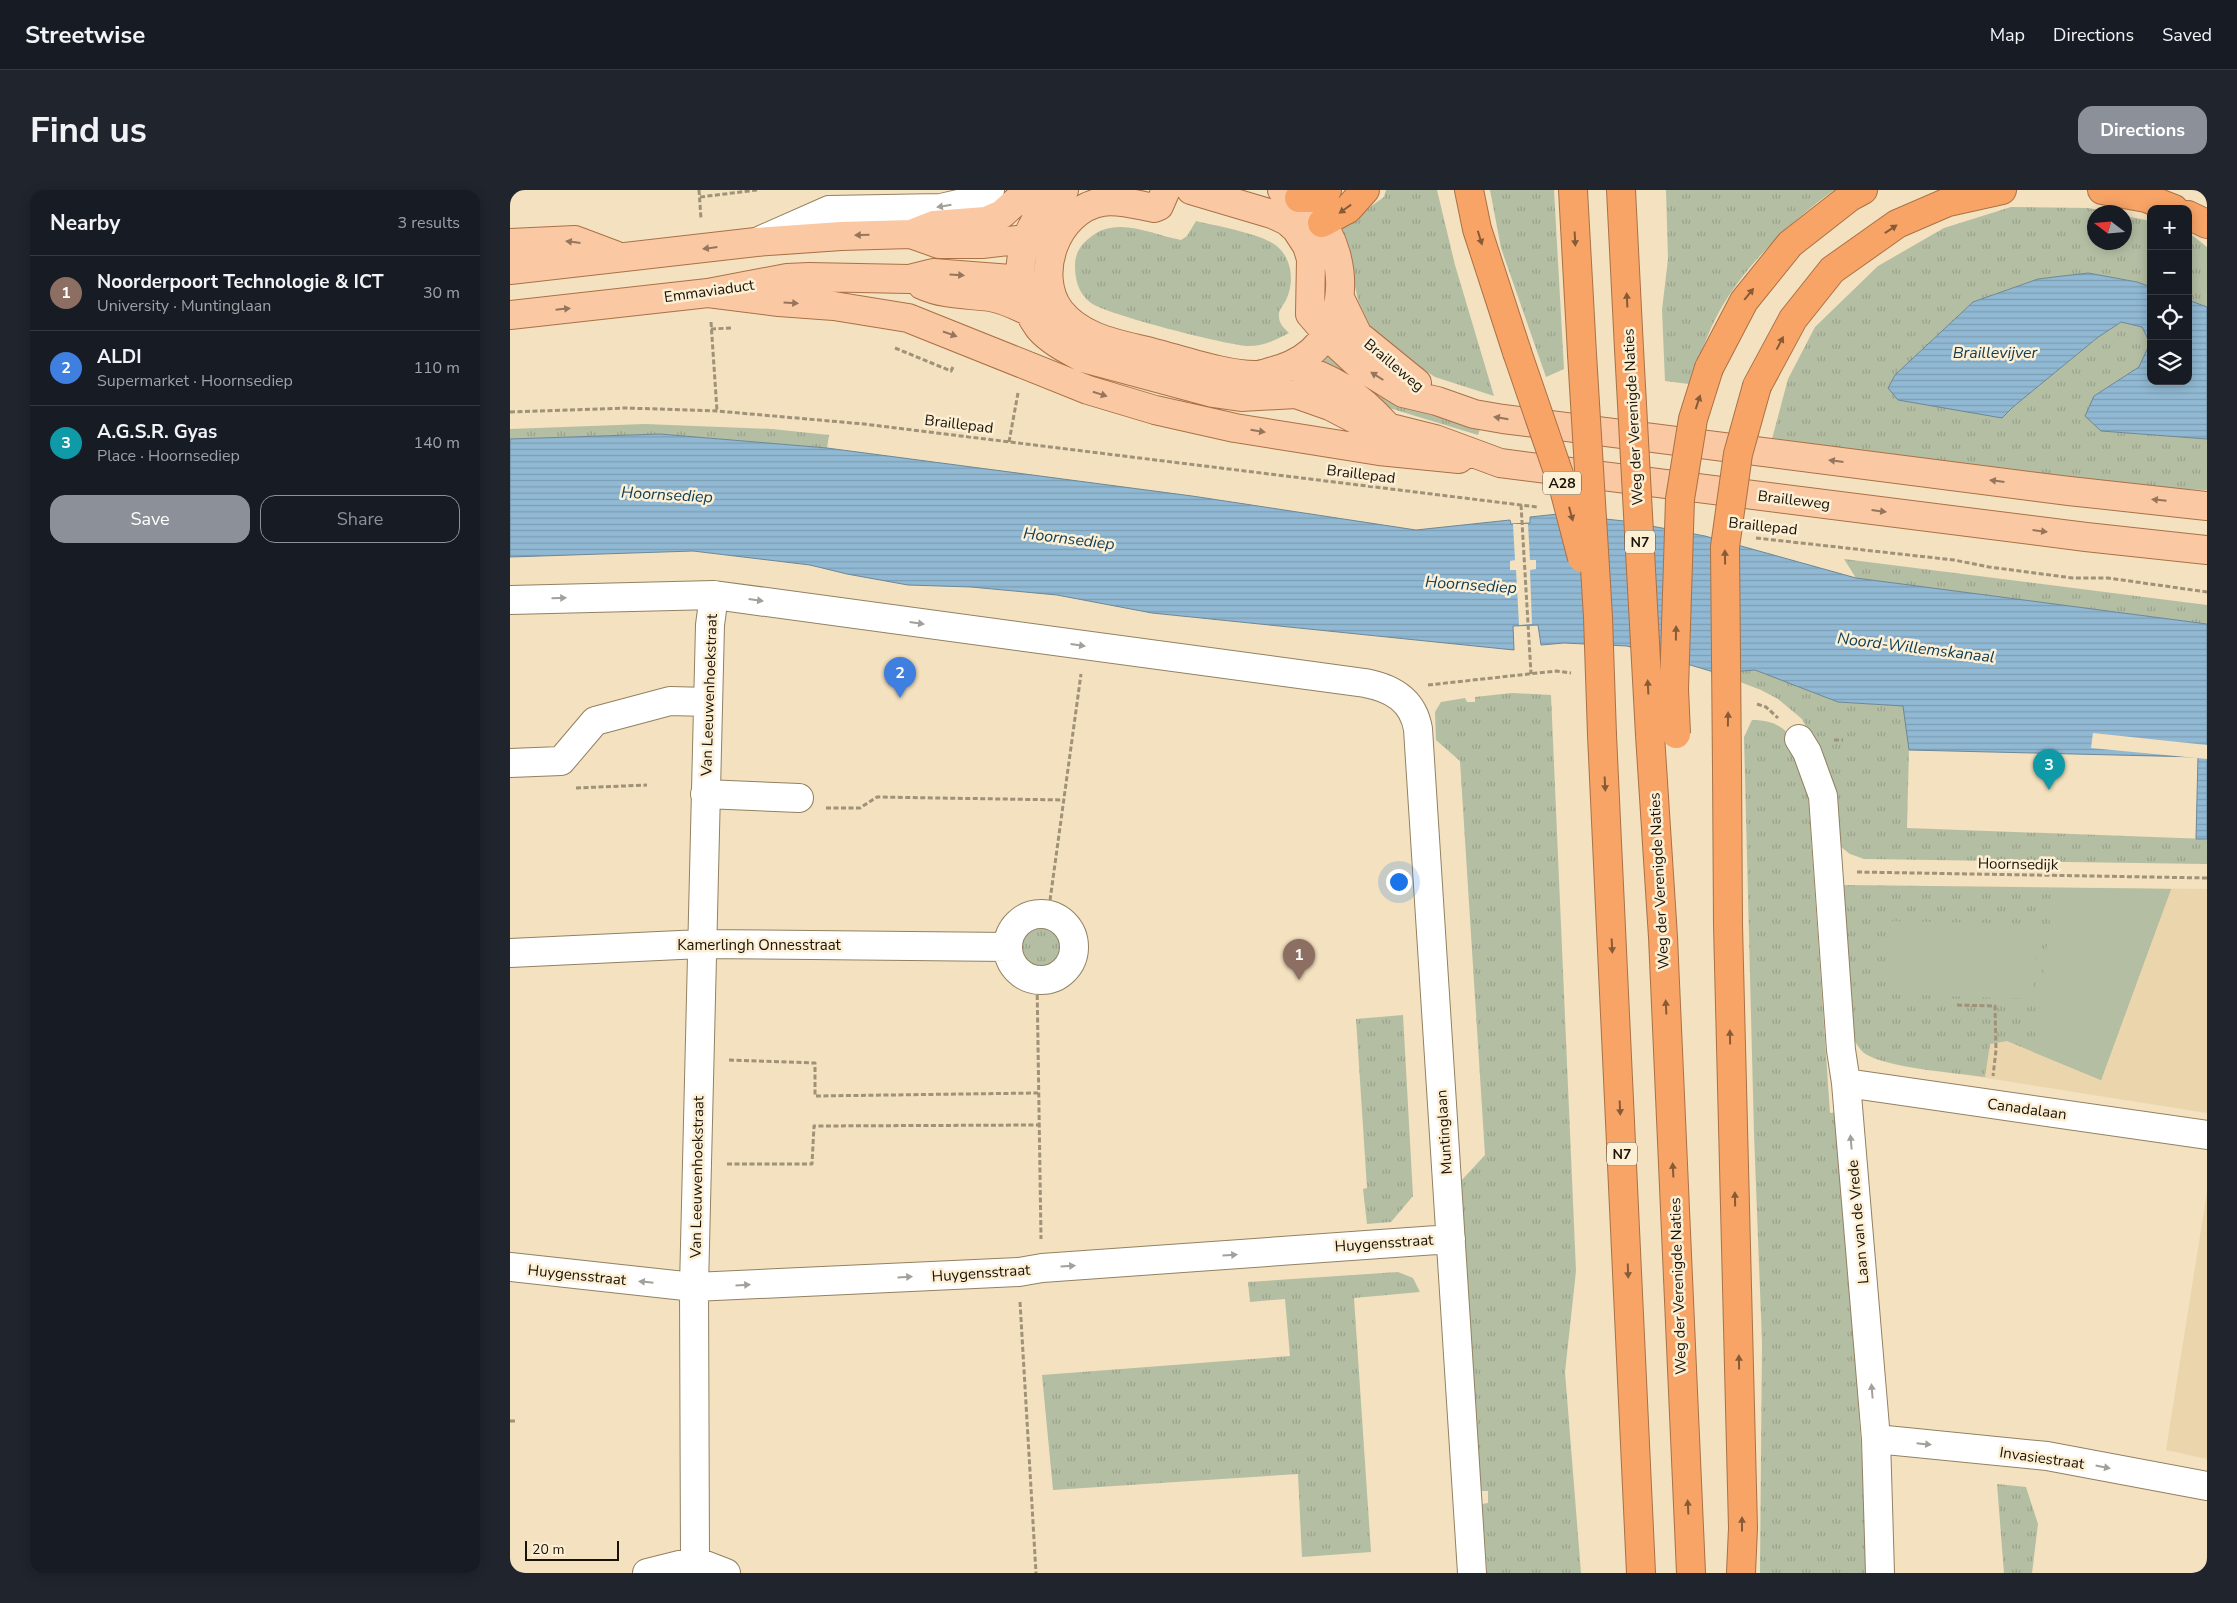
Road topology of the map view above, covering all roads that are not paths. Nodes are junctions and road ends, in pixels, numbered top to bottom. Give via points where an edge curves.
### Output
1 (990, 190) edge
2 (1029, 190) edge
3 (1064, 190) edge
4 (1166, 190) edge
5 (1191, 190) edge
6 (1326, 190) edge
7 (1364, 190) edge
8 (1469, 190) edge
9 (1573, 190) edge
10 (1621, 190) edge
11 (1863, 190) edge
12 (2002, 190) edge
13 (2102, 190) edge
14 (1290, 194) edge
15 (2164, 205) edge
16 (2192, 217) edge
17 (1322, 223) junction
18 (2207, 224) edge
19 (1296, 229) junction
20 (911, 234) junction
21 (1026, 239) junction
22 (756, 242) junction
23 (510, 243) edge
24 (618, 257) junction
25 (510, 270) edge
26 (909, 279) junction
27 (1020, 282) junction
28 (1051, 292) junction
29 (708, 293) junction
30 (1341, 300) junction
31 (1030, 312) junction
32 (510, 315) edge
33 (1328, 333) junction
34 (1291, 365) junction
35 (1437, 401) junction
36 (1387, 426) junction
37 (1500, 463) junction
38 (2207, 506) edge
39 (2207, 550) edge
40 (714, 595) junction
41 (510, 600) edge
42 (1598, 617) junction
43 (708, 702) junction
44 (1663, 735) junction
45 (1799, 739) dead end
46 (510, 764) edge
47 (705, 794) junction
48 (799, 798) road end
49 (701, 944) junction
50 (1008, 947) junction
51 (510, 953) edge
52 (1846, 1083) junction
53 (2207, 1135) edge
54 (1451, 1238) junction
55 (510, 1267) edge
56 (694, 1287) junction
57 (1876, 1439) junction
58 (2207, 1486) edge
59 (696, 1560) junction
60 (647, 1573) edge
61 (726, 1573) edge
62 (1466, 1573) edge
63 (1641, 1573) edge
64 (1690, 1573) edge
65 (1741, 1573) edge
66 (1880, 1573) edge

1 -> 22 street via 968,202 941,208 829,210
2 - 20 main road via 1002,214 986,221 934,225
3 - 21 main road via 1040,212
4 - 28 main road via 1159,206 1154,208 1102,202 1080,211 1064,226 1055,242 1048,262
5 - 19 main road via 1272,214
6 - 14 highway via 1315,198
7 -> 17 highway via 1348,209
8 -> 42 highway, A28, bridge via 1477,229 1564,489
9 -> 42 highway, N7, bridge
44 -> 10 highway, Weg der Verenigde Naties / N7, bridge via 1629,349
44 -> 11 highway, N7, bridge via 1674,689 1680,499 1693,419 1709,368 1744,301 1790,244
65 -> 12 highway, bridge via 1743,1528 1728,925 1725,547 1738,454 1757,386 1793,319 1832,270 1897,224 1948,202
13 - 15 highway via 2146,198
14 - 17 main road via 1312,209
16 - 18 highway
17 - 19 main road
17 - 30 main road via 1335,249 1341,276
19 - 33 main road, Brailleweg via 1311,260 1310,314
20 - 21 main road via 939,244
20 -> 22 main road
21 - 27 main road
22 -> 24 main road
24 -> 23 main road via 575,240
24 - 25 main road
26 -> 27 main road, Emmaviaduct via 933,273
26 - 29 main road, Emmaviaduct via 787,278
26 - 31 main road, Emmaviaduct via 932,289 963,296 1003,300
27 - 28 main road, Emmaviaduct
27 - 31 main road via 1022,296
28 - 34 main road via 1060,310 1072,323 1102,340 1242,374 1260,375
32 -> 29 main road, Emmaviaduct
29 -> 37 main road via 834,306 908,318 1088,390 1155,410 1235,428 1379,451
30 - 33 main road
30 - 35 main road, Brailleweg via 1358,335
31 - 36 main road, Brailleweg via 1040,328 1083,358 1213,393 1241,397 1296,394 1355,419
33 - 34 main road via 1318,346
35 -> 33 main road, Brailleweg via 1403,393 1361,367
34 - 36 main road via 1342,386 1366,403
38 -> 35 main road, Brailleweg via 1503,419 1474,414
36 - 37 main road, Brailleweg via 1434,438
37 -> 39 main road, Brailleweg
41 -> 40 street
40 - 43 street, Van Leeuwenhoekstraat
40 -> 54 street, Muntinglaan via 1364,683 1383,686 1401,696 1416,718 1418,730
42 -> 63 highway, N7, bridge
43 - 46 street via 670,701 596,722 561,761
43 - 47 street, Van Leeuwenhoekstraat
64 -> 44 highway, Weg der Verenigde Naties / N7 via 1654,793
45 - 52 street, Laan van de Vrede via 1823,796
47 - 48 street, Van Leeuwenhoekstraat
47 - 49 street, Van Leeuwenhoekstraat
49 - 50 street, Kamerlingh Onnesstraat
49 - 51 street, Kamerlingh Onnesstraat
49 - 56 street, Van Leeuwenhoekstraat
50 - 50 street via 1010,936 1021,922 1036,914 1059,919 1073,936 1074,947 1067,968 1054,978 1037,980 1016,969
52 - 53 street, Canadalaan
57 -> 52 street, Laan van de Vrede
56 -> 54 street, Huygensstraat via 1030,1270
54 - 62 street, Muntinglaan
56 -> 55 street, Huygensstraat
56 - 59 street, Van Leeuwenhoekstraat
57 -> 58 street, Invasiestraat via 2047,1456
57 - 66 street, Laan van de Vrede
59 - 60 street
59 - 61 street

